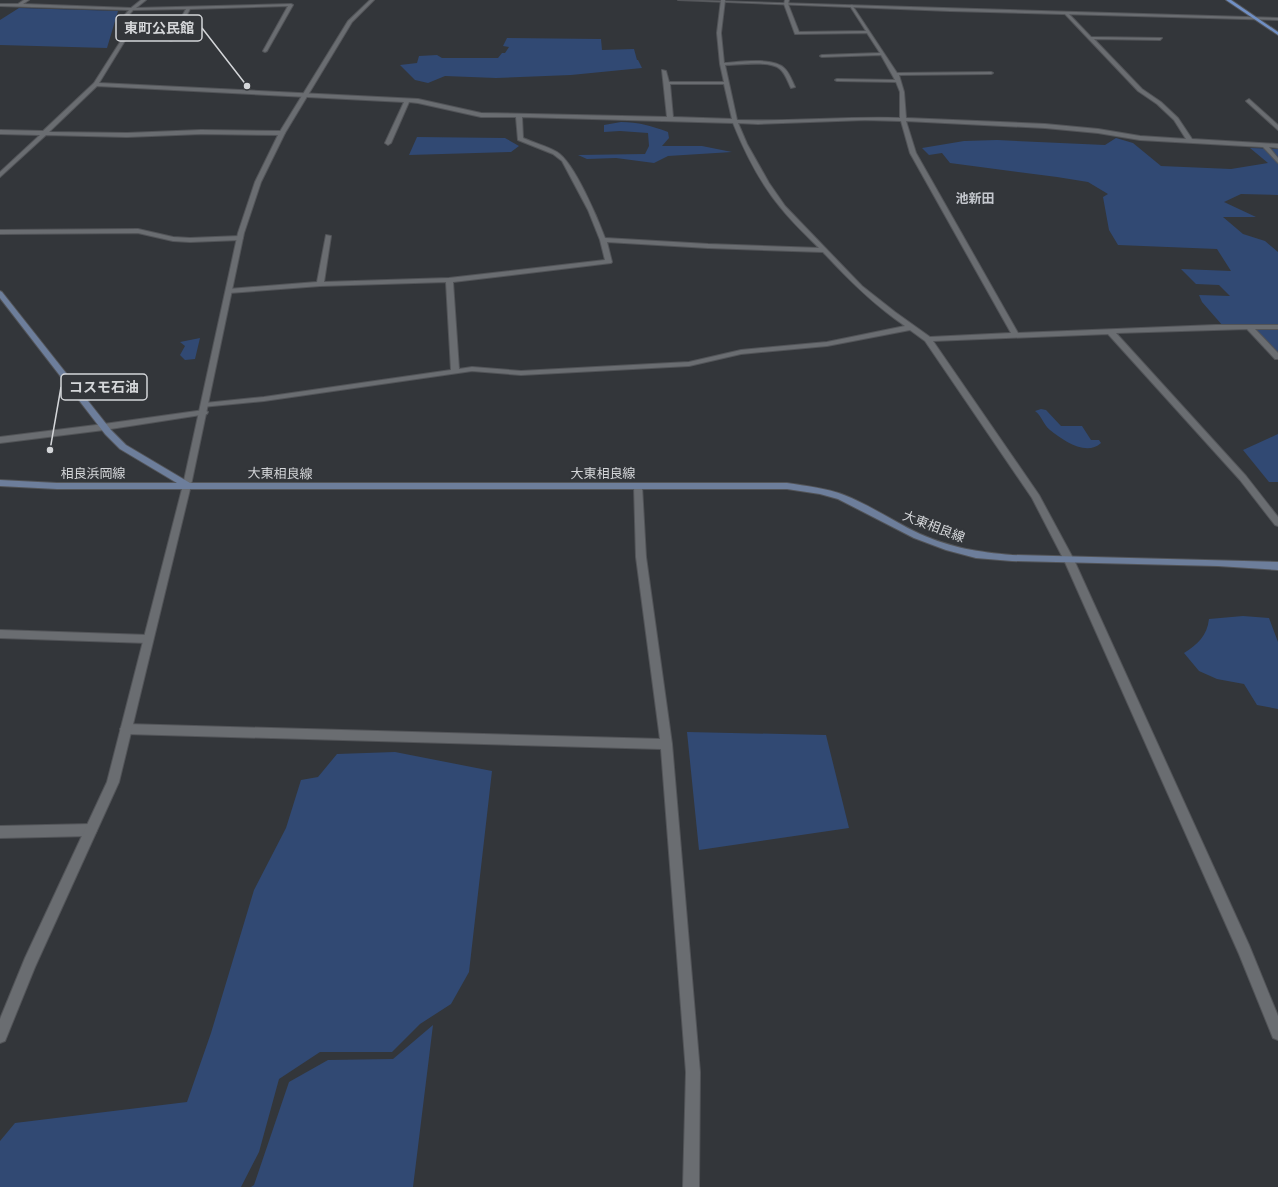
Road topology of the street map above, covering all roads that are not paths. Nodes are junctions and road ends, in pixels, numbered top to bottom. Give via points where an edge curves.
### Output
1 (27, 0) edge
2 (144, 0) edge
3 (372, 0) edge
4 (680, 0) edge
5 (1228, 0) edge
6 (723, 1) edge
7 (787, 2) edge
8 (19, 4) junction
9 (0, 5) edge
10 (852, 6) junction
11 (189, 8) junction
12 (132, 9) junction
13 (1066, 13) junction
14 (1254, 18) junction
15 (1278, 19) edge
16 (868, 32) junction
17 (1278, 34) edge
18 (1090, 38) junction
19 (1160, 39) dead end
20 (171, 40) dead end
21 (265, 51) dead end
22 (882, 54) junction
23 (822, 56) dead end
24 (722, 64) junction
25 (664, 71) dead end
26 (991, 73) dead end
27 (895, 74) junction
28 (837, 80) dead end
29 (898, 81) junction
30 (667, 83) junction
31 (727, 83) junction
32 (96, 84) junction
33 (793, 87) dead end
34 (305, 96) junction
35 (407, 101) junction
36 (1249, 101) dead end
37 (519, 115) junction
38 (670, 118) junction
39 (903, 120) junction
40 (735, 121) junction
41 (1278, 128) edge
42 (0, 132) edge
43 (282, 133) junction
44 (44, 134) junction
45 (1190, 141) junction
46 (388, 142) dead end
47 (1264, 145) junction
48 (1278, 146) edge
49 (1278, 161) edge
50 (0, 175) edge
51 (0, 232) edge
52 (328, 236) dead end
53 (240, 238) junction
54 (604, 240) junction
55 (825, 250) junction
56 (449, 280) junction
57 (320, 284) junction
58 (229, 291) junction
59 (0, 293) edge
60 (912, 327) junction
61 (1249, 327) junction
62 (1278, 327) edge
63 (1111, 332) junction
64 (1016, 336) junction
65 (928, 339) junction
66 (1278, 357) edge
67 (455, 372) junction
68 (204, 408) junction
69 (104, 427) junction
70 (0, 440) edge
71 (0, 483) edge
72 (187, 485) junction
73 (638, 486) junction
74 (1278, 523) edge
75 (1069, 560) junction
76 (1278, 566) edge
77 (0, 634) edge
78 (148, 639) junction
79 (126, 729) junction
80 (666, 744) junction
81 (91, 830) junction
82 (0, 832) edge
83 (1278, 1033) edge
84 (0, 1036) edge
85 (691, 1187) edge

1 - 8 street
2 - 12 street
3 - 34 street via 350,21
4 - 6 street
5 - 14 main road
6 - 7 street
6 - 24 street via 718,33
7 - 10 street
7 - 16 street via 797,33
8 - 9 street
8 - 12 street
10 - 13 street
10 - 16 street
11 - 12 street
11 - 20 street
11 - 21 street via 290,5
12 - 32 street via 126,16 124,39
13 - 14 street
13 - 18 street
14 - 15 street
14 - 17 main road
16 - 22 street
18 - 19 street
18 - 45 street via 1140,90 1176,119
22 - 23 street
22 - 27 street
24 - 31 street
24 - 33 street via 776,65 782,68
25 - 30 street
26 - 27 street
27 - 29 street
28 - 29 street
29 - 39 street via 902,92
30 - 31 street
30 - 38 street
31 - 40 street
32 - 34 street
32 - 44 street
34 - 35 street
34 - 43 street
35 - 37 street via 481,114
35 - 46 street
36 - 41 street
37 - 38 street
37 - 54 street via 520,139 555,153 564,160
38 - 40 street
39 - 40 street via 865,118 781,122
39 - 45 street via 1045,126 1140,138
39 - 64 street via 913,153
40 - 55 street via 744,144 766,183 784,207
42 - 44 street
43 - 44 street
43 - 53 street via 258,182
44 - 50 street
45 - 47 street
47 - 48 street
47 - 49 street
51 - 53 street via 138,231 173,239
52 - 57 street
53 - 58 street
54 - 55 street
54 - 56 street via 609,262
55 - 60 street via 860,287
56 - 57 street
56 - 67 street
57 - 58 street
58 - 68 street
59 - 69 main road, 大東相良線
60 - 65 street
60 - 67 street via 827,344 741,352 689,364 521,373 472,369
61 - 62 street
61 - 63 street
61 - 66 street
63 - 64 street
63 - 74 street via 1243,478
64 - 65 street
65 - 75 street via 1036,497
67 - 68 street
68 - 69 street
68 - 72 street
69 - 70 street
69 - 72 main road, 大東相良線 via 123,447
71 - 72 main road, 相良浜岡線 via 57,486
72 - 73 main road, 大東相良線
72 - 78 street
73 - 75 main road, 大東相良線 via 787,486 820,491 840,497 917,536 949,548 976,555
73 - 80 street via 641,557
75 - 76 main road, 大東相良線
75 - 83 street via 1238,937
77 - 78 street
78 - 79 street
79 - 80 street
79 - 81 street via 113,782
80 - 85 street via 693,1072
81 - 82 street
81 - 84 street via 30,963

